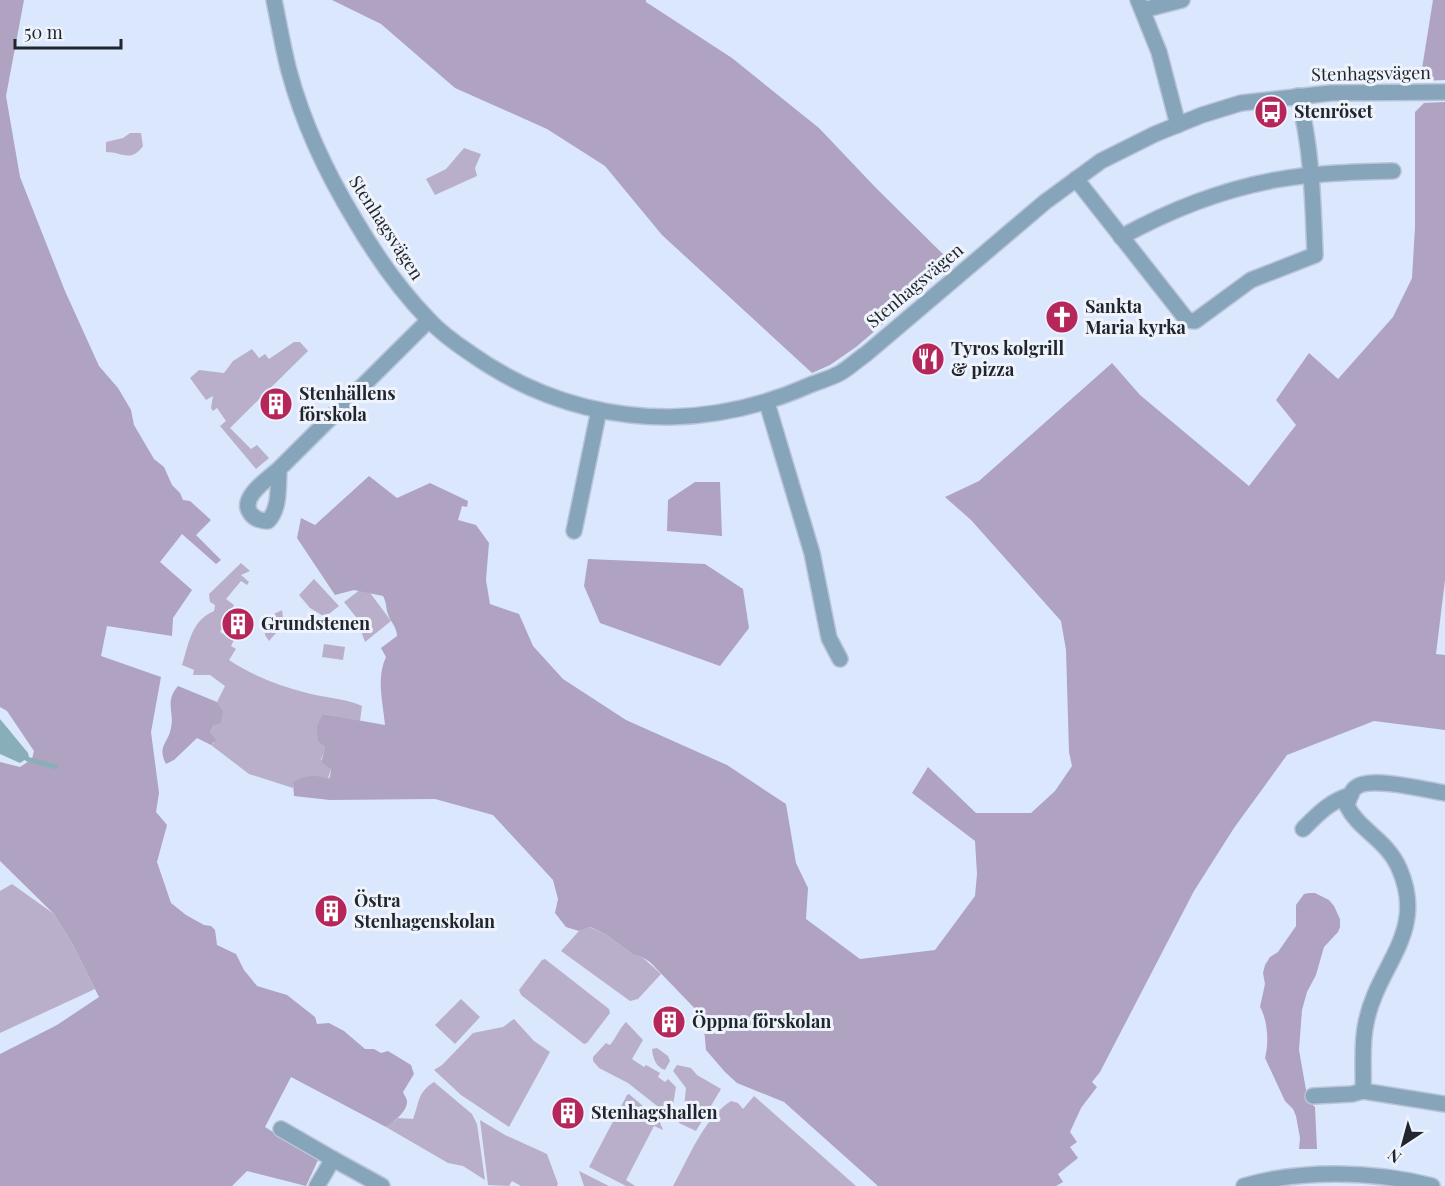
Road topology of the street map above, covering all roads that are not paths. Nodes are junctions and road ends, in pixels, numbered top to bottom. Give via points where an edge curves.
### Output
1 (274, 0) edge
2 (1182, 0) edge
3 (1141, 5) edge
4 (1445, 92) edge
5 (1298, 96) junction
6 (1178, 125) junction
7 (1394, 171) dead end
8 (1310, 175) junction
9 (1076, 179) junction
10 (1121, 237) junction
11 (429, 320) junction
12 (767, 403) junction
13 (599, 410) junction
14 (279, 469) dead end
15 (574, 531) dead end
16 (840, 658) dead end
17 (1445, 794) edge
18 (1351, 795) junction
19 (1303, 829) dead end
20 (1363, 1091) junction
21 (1313, 1096) dead end
22 (1445, 1104) edge
23 (281, 1129) dead end
24 (333, 1159) junction
25 (317, 1186) edge
26 (382, 1186) edge
27 (1244, 1186) edge
28 (1432, 1186) edge

1 - 11 street, Stenhagsvägen via 289,72 320,155 368,242
2 - 3 street
3 - 6 street via 1159,52
4 - 5 street, Stenhagsvägen
5 - 6 street, Stenhagsvägen via 1241,103
5 - 8 street, Stenhagsvägen
6 - 9 street, Stenhagsvägen via 1101,161
7 - 8 street
8 - 10 street via 1274,180 1213,197
8 - 10 street, Stenhagsvägen via 1315,255 1251,280 1195,321 1187,320
9 - 10 street, Stenhagsvägen
9 - 12 street, Stenhagsvägen via 840,373
11 - 13 street, Stenhagsvägen via 490,368 512,380 563,401
11 - 14 street
12 - 13 street, Stenhagsvägen via 686,417 643,417
12 - 16 street via 812,553 829,638
13 - 15 street
17 - 18 street via 1366,783
18 - 19 street via 1324,807
18 - 20 street via 1347,806 1351,815 1389,849 1406,887 1408,904 1403,937 1365,1024
20 - 21 street
20 - 22 street
23 - 24 street
24 - 25 street
24 - 26 street
27 - 28 street via 1288,1178 1355,1175

